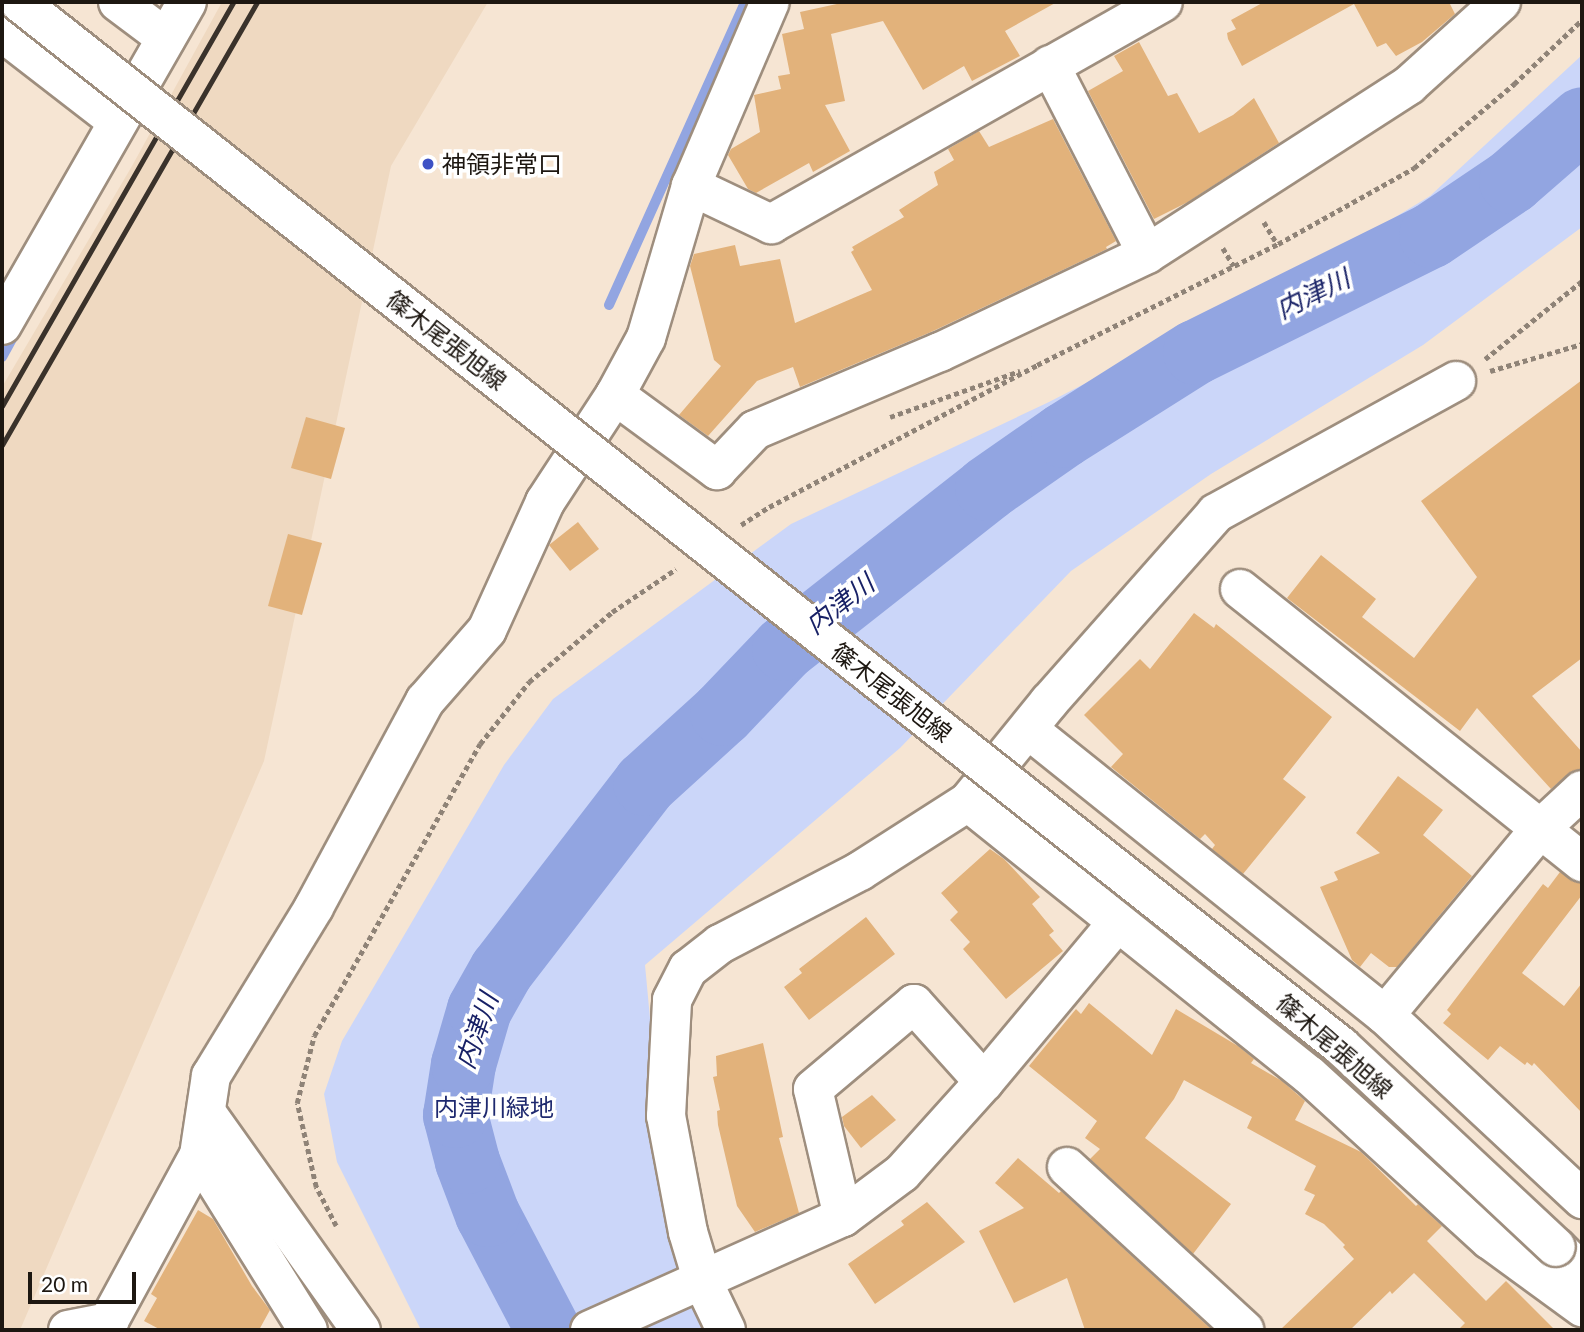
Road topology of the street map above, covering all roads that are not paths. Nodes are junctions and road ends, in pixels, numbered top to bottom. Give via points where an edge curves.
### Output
1 (19, 2) edge
2 (118, 2) edge
3 (187, 2) edge
4 (770, 2) edge
5 (1163, 2) edge
6 (1498, 3) edge
7 (2, 32) edge
8 (166, 38) junction
9 (1050, 65) junction
10 (117, 121) junction
11 (691, 186) junction
12 (1147, 254) junction
13 (2, 325) edge
14 (1456, 381) road end
15 (615, 395) junction
16 (1240, 589) dead end
17 (1029, 730) junction
18 (1582, 790) edge
19 (968, 802) junction
20 (1540, 829) junction
21 (1582, 862) edge
22 (1117, 923) junction
23 (1385, 1015) junction
24 (984, 1082) junction
25 (208, 1115) junction
26 (199, 1155) junction
27 (1067, 1167) dead end
28 (1582, 1199) edge
29 (843, 1217) junction
30 (1569, 1260) edge
31 (692, 1286) junction
32 (1582, 1307) edge
33 (1227, 1325) edge
34 (106, 1326) edge
35 (68, 1330) edge
36 (308, 1330) edge
37 (361, 1330) edge
38 (590, 1330) edge
39 (726, 1330) edge

1 - 30 street, 篠木尾張旭線, bridge via 1341,1046
2 - 8 street
3 - 8 street
4 - 11 street
5 - 9 street
6 - 12 street via 1409,85
7 - 10 street
8 - 10 street
9 - 11 street via 771,223
9 - 12 street
10 - 13 street
11 - 15 street via 646,338
12 - 15 street via 940,352 755,430 717,470
14 - 17 street via 1216,513
15 - 25 street via 545,502 486,630 425,701 314,906 211,1076
16 - 20 street
17 - 19 street
17 - 23 street
18 - 20 street
19 - 22 street
19 - 31 street via 860,871 720,944 688,969 672,1000 666,1116 688,1232
20 - 21 street
20 - 23 street
22 - 24 street
22 - 32 street via 1309,1075 1490,1240
23 - 28 street
24 - 29 street via 902,1173
24 - 29 street via 914,1004 813,1089
25 - 26 street
25 - 37 street
26 - 34 street
26 - 36 street
27 - 33 street
29 - 31 street
31 - 38 street
31 - 39 street
34 - 35 street

